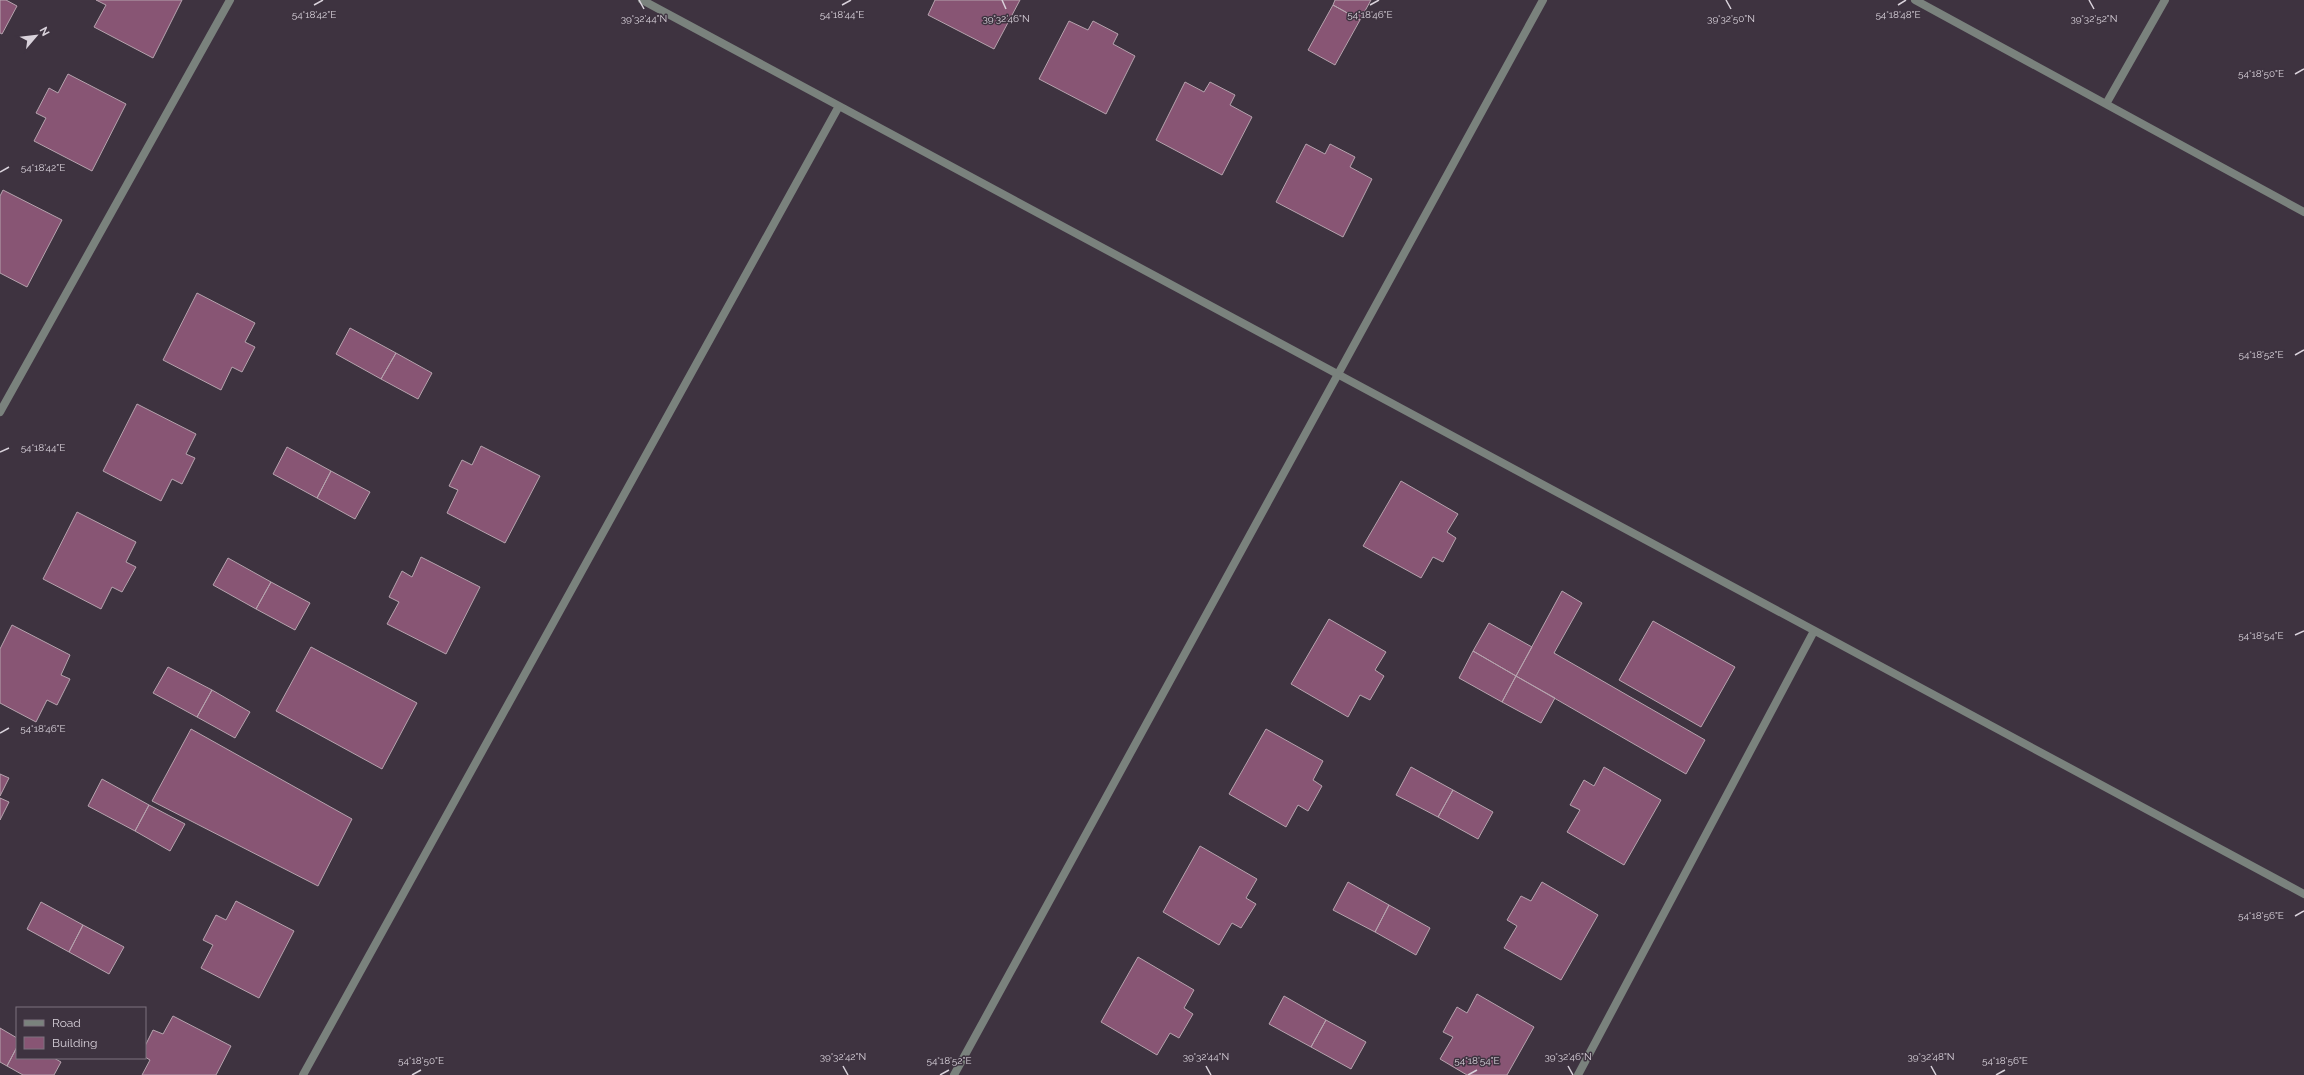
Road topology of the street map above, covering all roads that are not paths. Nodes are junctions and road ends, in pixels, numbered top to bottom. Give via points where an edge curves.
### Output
1 (230, 0) edge
2 (642, 0) edge
3 (1543, 0) edge
4 (1915, 0) edge
5 (2165, 0) edge
6 (2106, 104) junction
7 (839, 106) junction
8 (2304, 212) edge
9 (1338, 374) junction
10 (0, 412) edge
11 (1814, 631) junction
12 (2304, 894) edge
13 (303, 1075) edge
14 (954, 1075) edge
15 (1578, 1075) edge

1 - 10 street
2 - 7 street
3 - 9 street
4 - 6 street
5 - 6 street
6 - 8 street
7 - 9 street
7 - 13 street
9 - 11 street
9 - 14 street
11 - 12 street
11 - 15 street

